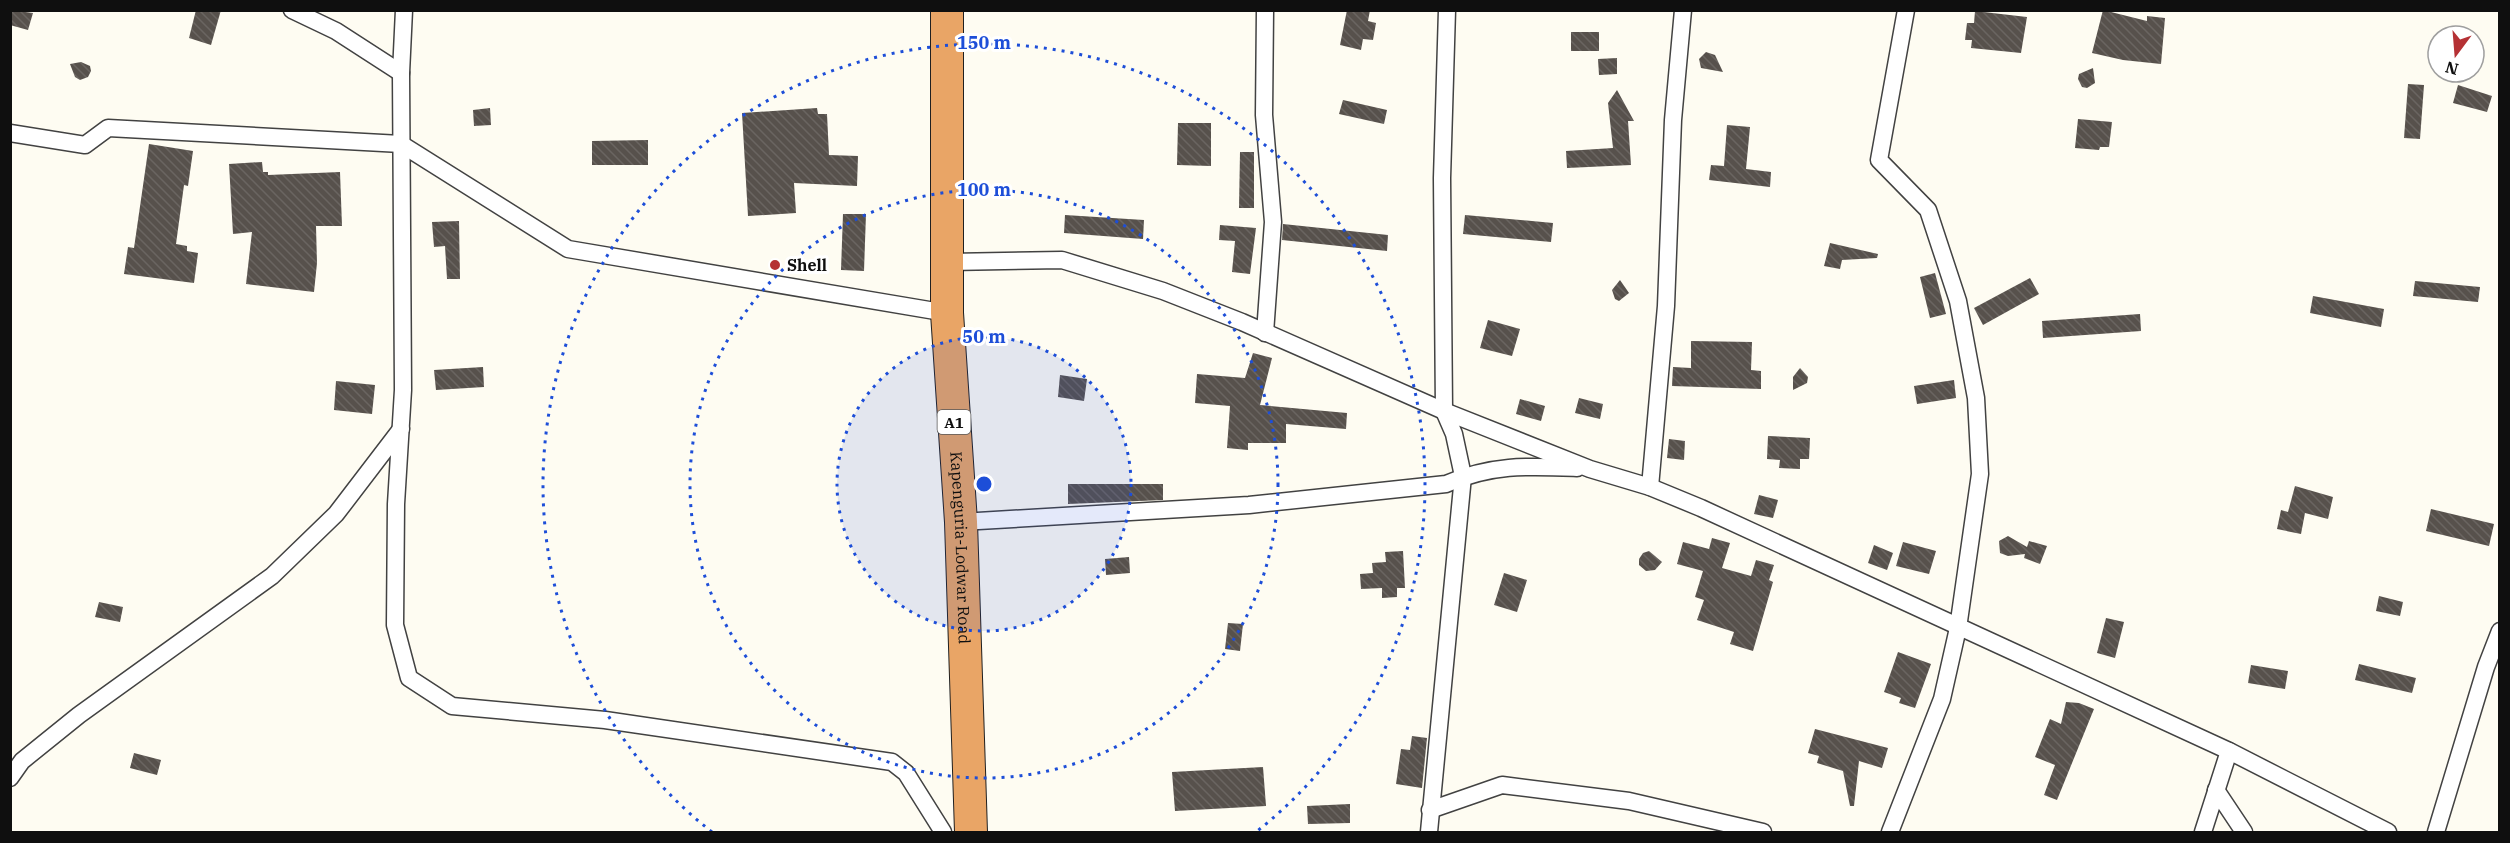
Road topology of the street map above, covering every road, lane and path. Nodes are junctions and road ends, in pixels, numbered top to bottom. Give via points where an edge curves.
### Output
1 (292, 10) edge
2 (322, 10) edge
3 (404, 10) edge
4 (947, 10) edge
5 (1265, 10) edge
6 (1447, 10) edge
7 (1683, 10) edge
8 (1906, 10) edge
9 (336, 31) junction
10 (401, 73) junction
11 (10, 133) edge
12 (401, 144) junction
13 (949, 262) junction
14 (947, 313) junction
15 (1265, 333) junction
16 (1444, 411) junction
17 (401, 429) junction
18 (1590, 469) junction
19 (1463, 476) junction
20 (1650, 487) junction
21 (961, 522) junction
22 (1958, 628) junction
23 (2499, 631) edge
24 (2229, 751) junction
25 (10, 778) edge
26 (2216, 790) junction
27 (1430, 810) junction
28 (1725, 828) edge
29 (943, 832) edge
30 (971, 832) edge
31 (1430, 832) edge
32 (1763, 832) edge
33 (1890, 832) edge
34 (2203, 832) edge
35 (2244, 832) edge
36 (2388, 832) edge
37 (2436, 832) edge

1 - 9 street
2 - 9 street
3 - 10 street
4 - 13 highway, Kapenguria-Lodwar Road / A1
5 - 15 street via 1264,115 1273,222
6 - 16 street via 1442,178
7 - 20 street via 1673,120 1666,306
8 - 22 street via 1879,160 1928,210 1958,302 1976,398 1980,474
9 - 10 street
10 - 12 street
11 - 12 street via 86,145 108,128
12 - 14 street via 568,249
12 - 17 street
13 - 14 highway, Kapenguria-Lodwar Road / A1
13 - 15 street via 1062,260 1163,291
14 - 21 highway, Kapenguria-Lodwar Road / A1
15 - 16 street
16 - 18 street
16 - 19 street via 1454,434
17 - 25 street via 336,514 272,576 79,715 22,761
17 - 29 street via 395,625 409,678 452,706 605,720 892,762 906,773
18 - 19 street via 1514,466
18 - 20 street
19 - 21 street via 1446,484 1249,505
19 - 27 street
20 - 22 street
21 - 30 highway, Kapenguria-Lodwar Road / A1
22 - 24 street
22 - 33 street via 1942,699
23 - 37 street
24 - 26 street
24 - 36 street
26 - 34 street
26 - 35 street
27 - 28 street via 1502,785 1629,801
27 - 31 street
28 - 32 street

